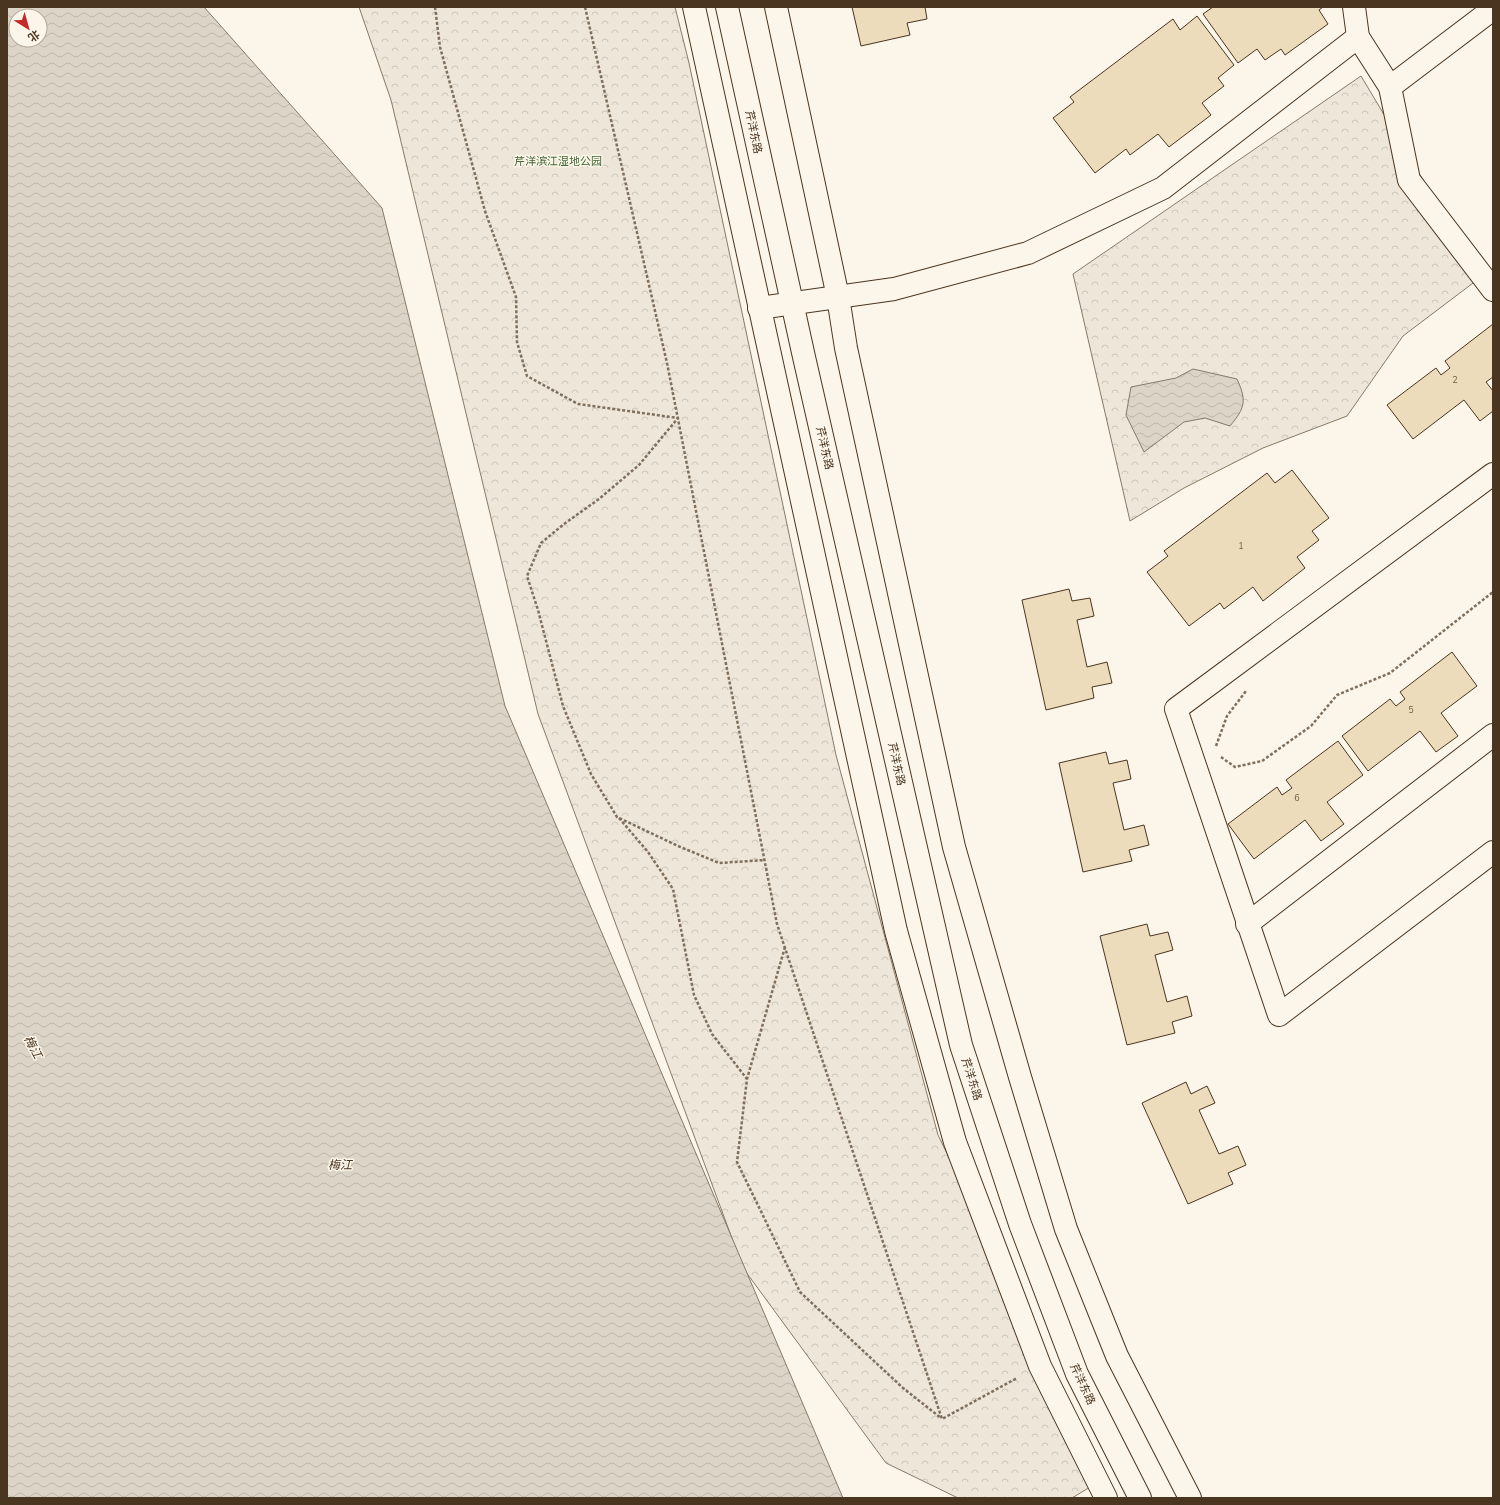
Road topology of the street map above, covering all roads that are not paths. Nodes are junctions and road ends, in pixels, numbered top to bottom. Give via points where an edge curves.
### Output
1 (694, 7) edge
2 (727, 7) edge
3 (776, 7) edge
4 (1354, 7) edge
5 (1493, 9) edge
6 (1358, 37) junction
7 (1390, 87) junction
8 (1493, 290) edge
9 (838, 297) junction
10 (792, 304) junction
11 (759, 308) junction
12 (1493, 474) edge
13 (1493, 735) edge
14 (1493, 852) edge
15 (1247, 924) junction
16 (1106, 1498) edge
17 (1140, 1498) edge
18 (1190, 1498) edge

1 - 11 street
2 - 10 street, 芹洋东路
3 - 9 street
4 - 6 street
5 - 7 street
6 - 7 street
6 - 9 street via 1163,188 1028,253 894,289
7 - 8 street via 1409,180
9 - 10 street
9 - 18 street via 846,348 954,847 1020,1077 1066,1229 1117,1356
10 - 11 street
10 - 17 street, 芹洋东路 via 961,1045 1020,1224 1077,1374
11 - 16 street via 896,931 955,1142 1040,1366
12 - 15 street via 1176,709
13 - 15 street
14 - 15 street via 1279,1015

